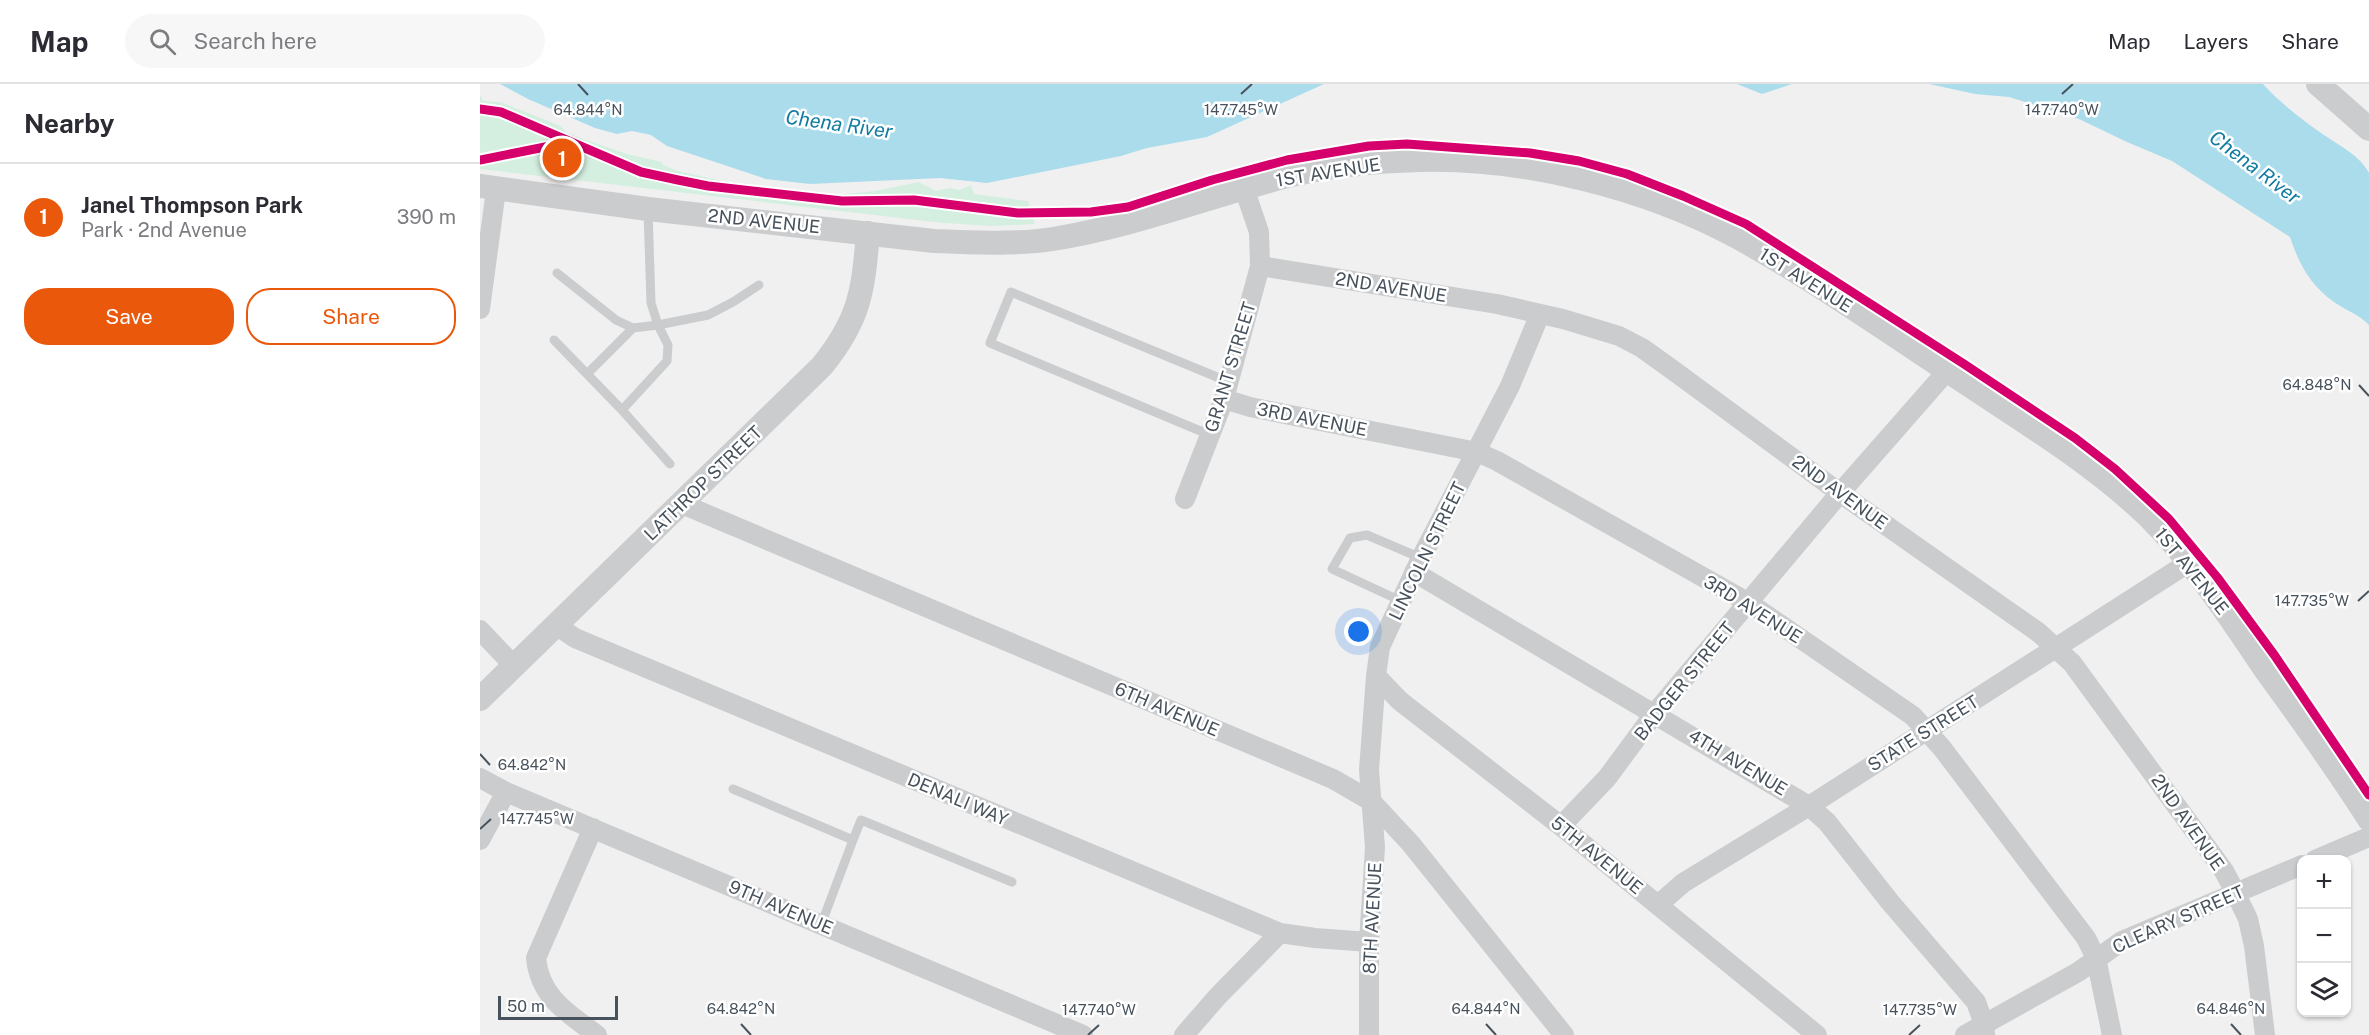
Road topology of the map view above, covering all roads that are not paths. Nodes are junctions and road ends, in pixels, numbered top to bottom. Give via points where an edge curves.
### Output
1 (2318, 84) edge
2 (2369, 129) edge
3 (488, 188) edge
4 (1245, 188) junction
5 (648, 209) junction
6 (868, 233) junction
7 (1050, 239) joint
8 (1260, 266) junction
9 (557, 273) dead end
10 (759, 285) dead end
11 (481, 302) edge
12 (1540, 314) junction
13 (658, 326) junction
14 (633, 328) junction
15 (554, 340) dead end
16 (1947, 371) junction
17 (587, 374) junction
18 (1227, 391) junction
19 (622, 410) junction
20 (1210, 435) junction
21 (1477, 452) junction
22 (670, 464) dead end
23 (1840, 493) junction
24 (1185, 499) dead end
25 (682, 504) junction
26 (2188, 563) junction
27 (1417, 565) junction
28 (1401, 601) junction
29 (1749, 603) junction
30 (556, 625) junction
31 (480, 630) edge
32 (2055, 647) junction
33 (514, 666) junction
34 (1376, 676) junction
35 (480, 699) edge
36 (1655, 713) junction
37 (1926, 729) junction
38 (480, 777) edge
39 (734, 789) dead end
40 (506, 792) junction
41 (1371, 801) junction
42 (1809, 806) junction
43 (2369, 819) edge
44 (1561, 826) junction
45 (593, 828) junction
46 (2369, 837) edge
47 (480, 840) edge
48 (853, 840) junction
49 (2327, 855) edge
50 (2297, 867) edge
51 (1012, 882) dead end
52 (2235, 892) junction
53 (1659, 904) junction
54 (821, 925) junction
55 (1280, 933) junction
56 (1369, 942) junction
57 (2096, 958) junction
58 (1984, 1029) edge
59 (597, 1035) edge
60 (1083, 1035) edge
61 (1184, 1035) edge
62 (1369, 1035) edge
63 (1563, 1035) edge
64 (1817, 1035) edge
65 (1965, 1035) edge
66 (2112, 1035) edge
67 (2265, 1035) edge

1 - 2 street
3 - 5 street, 2ND AVENUE
3 - 11 street
4 - 7 street, 1ST AVENUE via 1145,219
4 - 8 street via 1259,232
4 - 16 street, 1ST AVENUE via 1311,172 1419,160 1522,166 1583,179 1695,218 1740,239
5 - 6 street, 2ND AVENUE
5 - 13 lane via 651,303
6 - 7 street, 2ND AVENUE via 934,241
6 - 25 street, LATHROP STREET via 860,299 851,326 835,350
8 - 12 street, 2ND AVENUE
8 - 18 street, GRANT STREET
9 - 14 lane via 616,320
10 - 13 lane via 708,315
12 - 21 street, LINCOLN STREET
12 - 23 street, 2ND AVENUE via 1619,336 1642,348
13 - 14 lane
13 - 19 lane via 668,345 666,361
14 - 17 lane
15 - 17 lane
16 - 23 street, BADGER STREET
16 - 26 street, 1ST AVENUE via 2084,463 2151,520
17 - 19 lane
18 - 20 street, GRANT STREET
18 - 20 lane via 1011,292 990,343
18 - 21 street, 3RD AVENUE via 1250,407
19 - 22 lane
20 - 24 street, GRANT STREET
21 - 27 street, LINCOLN STREET
21 - 29 street, 3RD AVENUE
23 - 29 street, BADGER STREET
23 - 32 street, 2ND AVENUE
25 - 30 street, LATHROP STREET
25 - 41 street, 6TH AVENUE via 1333,779
26 - 32 street, STATE STREET
26 - 43 street, 1ST AVENUE
27 - 28 street, LINCOLN STREET
27 - 28 lane via 1367,535 1350,538 1332,569
27 - 36 street, 4TH AVENUE
28 - 34 street, LINCOLN STREET via 1380,647
29 - 36 street, BADGER STREET
29 - 37 street, 3RD AVENUE
30 - 33 street, LATHROP STREET
30 - 55 street, DENALI WAY via 575,638 671,679
31 - 33 street
32 - 37 street, STATE STREET
32 - 52 street, 2ND AVENUE via 2072,663 2146,763
33 - 35 street, LATHROP STREET
34 - 41 street, LINCOLN STREET via 1369,770
34 - 44 street, 5TH AVENUE via 1400,701
36 - 42 street, 4TH AVENUE
36 - 44 street, BADGER STREET via 1607,778
37 - 42 street, STATE STREET
37 - 57 street, 3RD AVENUE via 2086,938
38 - 40 street, 9TH AVENUE
39 - 48 lane
40 - 45 street, 9TH AVENUE
40 - 47 street
41 - 56 street, 8TH AVENUE via 1375,847
41 - 63 street, 6TH AVENUE via 1411,844
42 - 53 street, STATE STREET via 1683,884
42 - 58 street, 4TH AVENUE via 1827,822 1976,1002
44 - 53 street, 5TH AVENUE
45 - 54 street, 9TH AVENUE
45 - 59 street via 536,958 549,995
46 - 49 street
48 - 51 lane via 861,820
48 - 54 lane
50 - 52 street, CLEARY STREET
52 - 57 street, CLEARY STREET via 2122,941
52 - 67 street, 2ND AVENUE via 2248,919 2254,946
53 - 64 street, 5TH AVENUE
54 - 60 street, 9TH AVENUE
55 - 56 street, DENALI WAY
55 - 61 street
56 - 62 street, 8TH AVENUE
57 - 58 street, CLEARY STREET
57 - 66 street, 3RD AVENUE
58 - 65 street, CLEARY STREET

